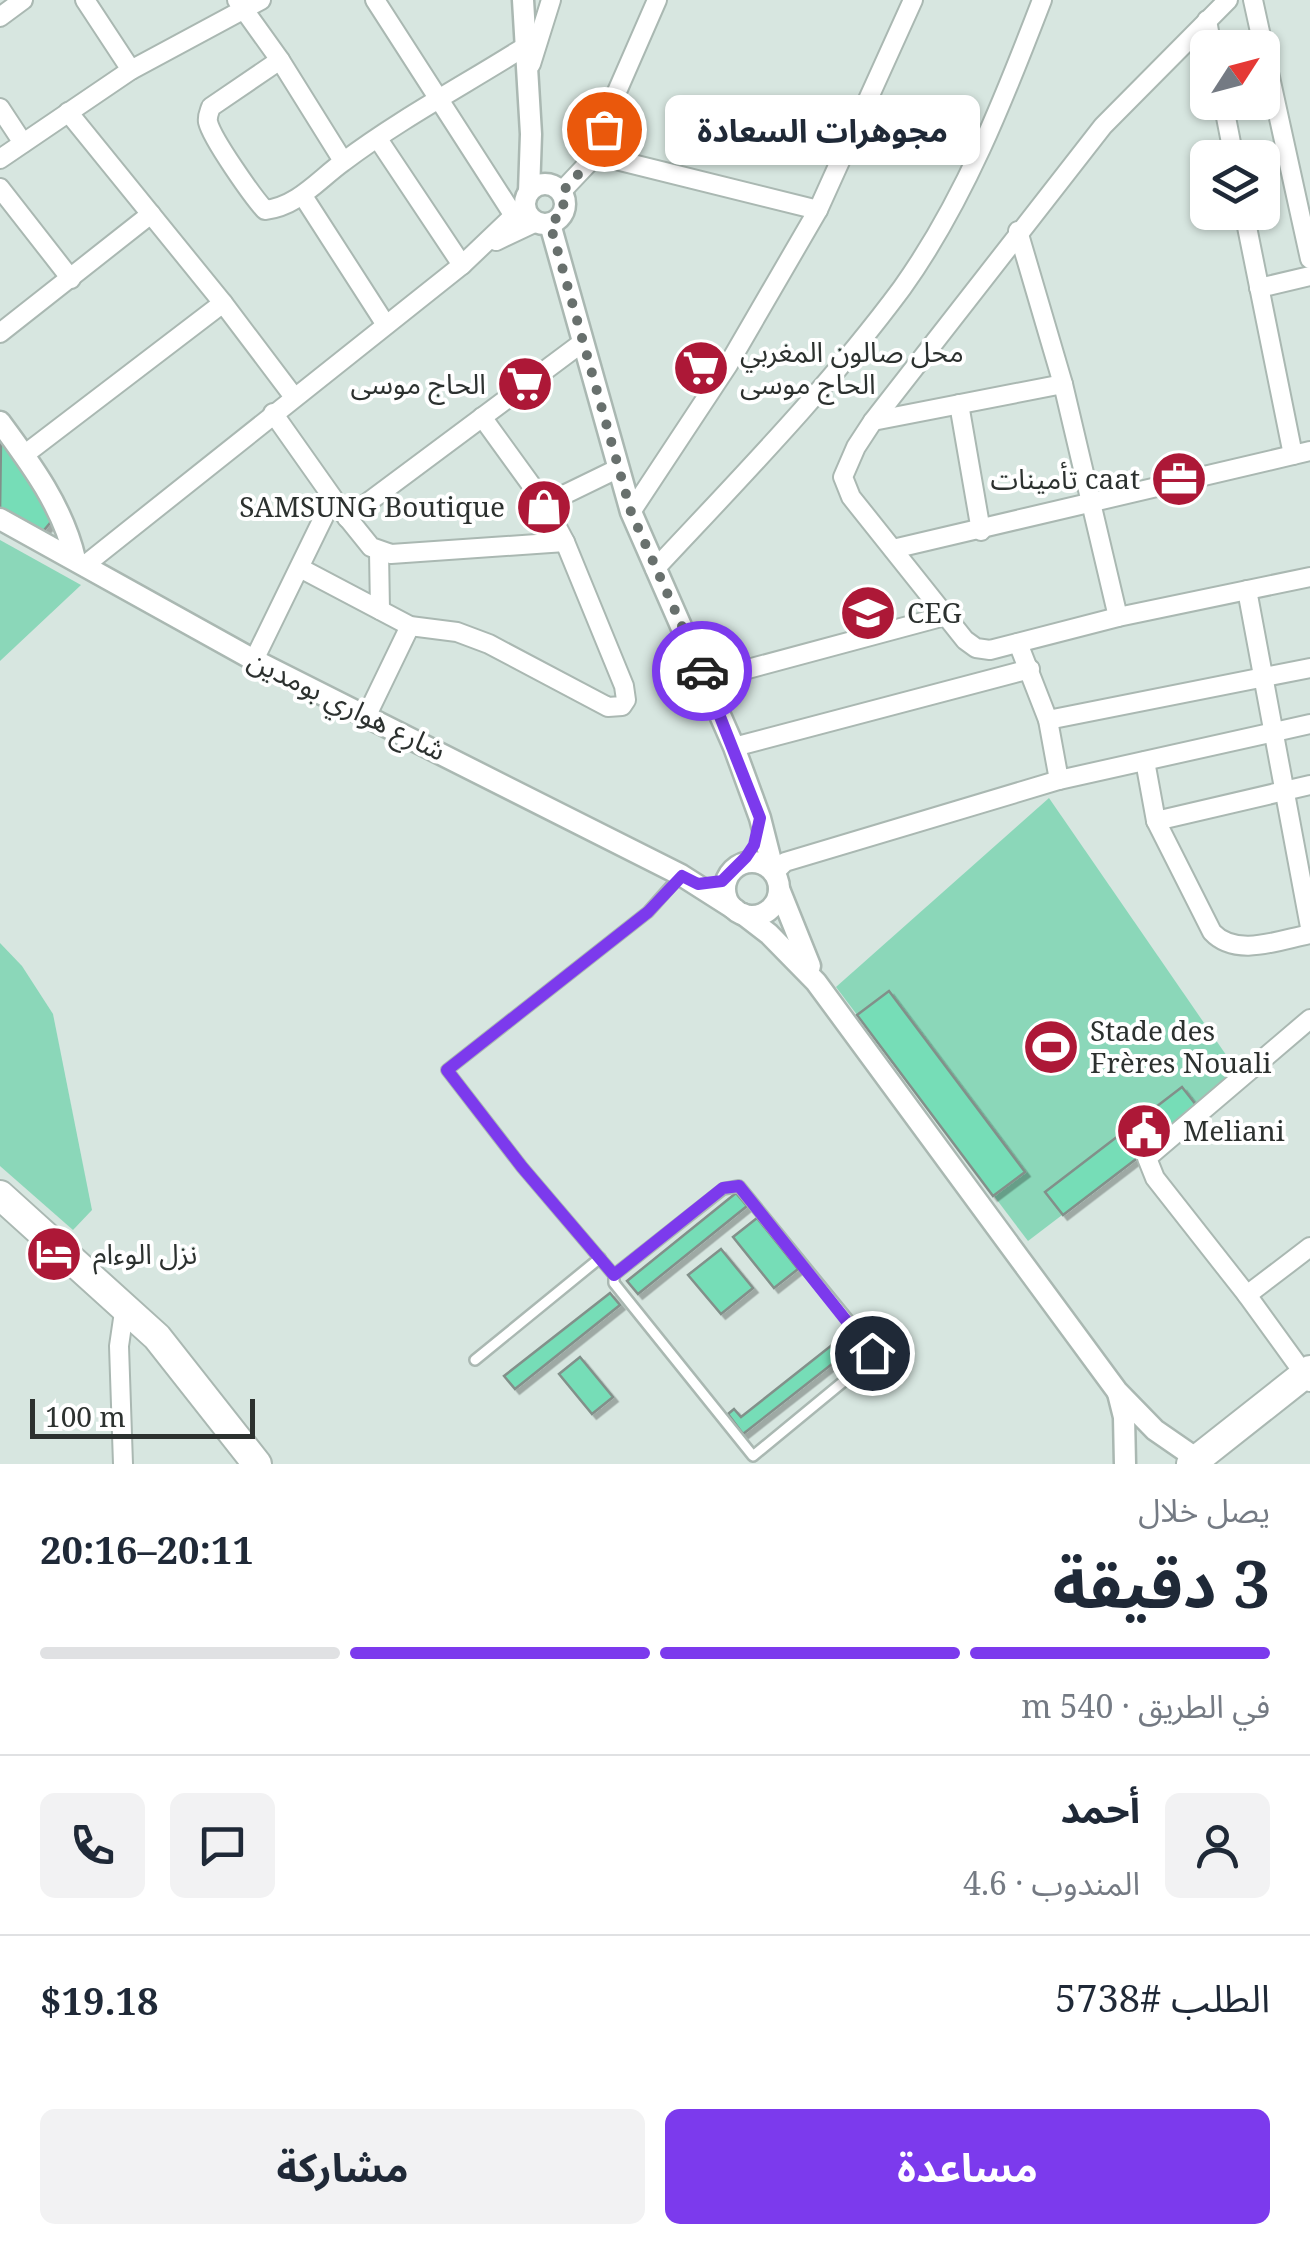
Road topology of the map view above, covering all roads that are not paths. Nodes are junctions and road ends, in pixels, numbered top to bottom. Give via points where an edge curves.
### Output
1 (23, 0) edge
2 (85, 0) edge
3 (261, 0) edge
4 (375, 0) edge
5 (523, 0) edge
6 (551, 0) edge
7 (657, 0) edge
8 (913, 0) edge
9 (1042, 0) edge
10 (1228, 0) edge
11 (1253, 0) edge
12 (241, 5) edge
13 (0, 17) edge
14 (1207, 20) junction
15 (1209, 30) edge
16 (526, 46) junction
17 (280, 60) junction
18 (131, 70) junction
19 (529, 70) junction
20 (438, 101) junction
21 (0, 108) edge
22 (68, 112) junction
23 (531, 134) junction
24 (378, 139) junction
25 (23, 143) junction
26 (596, 155) junction
27 (0, 159) edge
28 (343, 161) junction
29 (0, 188) edge
30 (557, 188) junction
31 (302, 196) junction
32 (818, 210) junction
33 (531, 212) junction
34 (151, 214) junction
35 (1247, 230) edge
36 (1018, 231) junction
37 (1310, 259) edge
38 (462, 264) junction
39 (1310, 276) edge
40 (71, 279) junction
41 (1258, 288) junction
42 (223, 302) junction
43 (386, 325) junction
44 (0, 333) edge
45 (584, 342) junction
46 (1063, 384) junction
47 (294, 397) junction
48 (960, 404) junction
49 (273, 412) junction
50 (482, 417) junction
51 (0, 422) edge
52 (874, 422) junction
53 (1301, 453) edge
54 (24, 455) junction
55 (619, 468) junction
56 (333, 498) junction
57 (545, 504) junction
58 (1090, 505) junction
59 (631, 512) junction
60 (347, 518) junction
61 (0, 520) edge
62 (981, 531) junction
63 (565, 542) junction
64 (892, 549) junction
65 (378, 552) junction
66 (80, 562) junction
67 (300, 568) junction
68 (655, 569) junction
69 (1310, 577) edge
70 (1247, 590) junction
71 (380, 610) junction
72 (945, 616) junction
73 (1118, 617) junction
74 (410, 626) junction
75 (1018, 643) junction
76 (254, 660) junction
77 (1310, 668) edge
78 (1030, 669) junction
79 (1262, 677) junction
80 (706, 680) junction
81 (367, 715) junction
82 (1048, 720) junction
83 (1310, 724) edge
84 (1273, 732) junction
85 (734, 747) junction
86 (1145, 761) junction
87 (1060, 780) junction
88 (1310, 785) edge
89 (1286, 789) junction
90 (760, 818) junction
91 (1156, 821) junction
92 (732, 871) junction
93 (690, 880) junction
94 (776, 881) junction
95 (739, 912) junction
96 (1310, 931) edge
97 (816, 982) junction
98 (1310, 1019) edge
99 (0, 1195) edge
100 (1310, 1247) edge
101 (600, 1258) junction
102 (614, 1275) junction
103 (1247, 1295) junction
104 (126, 1305) junction
105 (475, 1360) dead end
106 (1308, 1376) edge
107 (1117, 1391) junction
108 (1197, 1462) edge
109 (122, 1464) edge
110 (257, 1464) edge
111 (1125, 1464) edge

1 - 13 street
2 - 18 street
3 - 12 street
4 - 20 street
5 - 16 street
6 - 19 street
7 - 26 street
8 - 32 street
9 - 68 street via 959,194 902,286 790,425
10 - 14 street
11 - 37 street
12 - 17 street
12 - 18 street
14 - 15 street
14 - 36 street via 1103,126
16 - 19 street
16 - 20 street
17 - 28 street
17 - 31 street via 211,107 208,124 266,210
18 - 22 street
19 - 23 street
20 - 24 street
20 - 33 street
21 - 25 street
22 - 25 street
22 - 34 street
23 - 30 street
23 - 33 street
24 - 28 street
24 - 38 street
25 - 27 street
26 - 30 street
26 - 32 street
28 - 31 street
29 - 40 street
30 - 33 street via 540,184
30 - 33 street via 564,211
31 - 43 street
32 - 59 street via 728,366
33 - 38 street
33 - 45 street
34 - 40 street
34 - 42 street
35 - 41 street
36 - 46 street
36 - 52 street
38 - 43 street
39 - 41 street
40 - 44 street
41 - 53 street
42 - 47 street
42 - 54 street
43 - 47 street
45 - 50 street
45 - 55 street
46 - 48 street
46 - 58 street
47 - 49 street
48 - 52 street
48 - 62 street
49 - 56 street
49 - 66 street
50 - 57 street
50 - 60 street
51 - 54 street
52 - 64 street via 843,477
53 - 58 street
54 - 66 street
55 - 57 street
55 - 59 street
56 - 60 street
56 - 67 street
57 - 63 street
58 - 62 street
58 - 73 street
59 - 68 street
60 - 65 street
61 - 66 street, شارع هواري بومدين
62 - 64 street
63 - 65 street
63 - 74 street via 624,686 622,706 608,707 489,644
64 - 72 street
65 - 71 street
66 - 76 street, شارع هواري بومدين
67 - 71 street
67 - 76 street
68 - 80 street
69 - 70 street
70 - 73 street
70 - 79 street
71 - 74 street
72 - 75 street via 976,648
72 - 80 street
73 - 75 street
74 - 81 street
75 - 78 street
76 - 81 street, شارع هواري بومدين
77 - 79 street
78 - 82 street
78 - 85 street
79 - 82 street
79 - 84 street
80 - 85 street
81 - 93 street, شارع هواري بومدين
82 - 87 street
83 - 84 street
84 - 86 street
84 - 89 street
85 - 90 street
86 - 87 street
86 - 91 street
87 - 94 street via 785,862
88 - 89 street
89 - 91 street
89 - 96 street
90 - 92 street via 754,845
90 - 94 street
91 - 96 street via 1220,940 1257,945
92 - 93 street via 714,884
92 - 94 street via 761,863
92 - 95 street via 725,890
93 - 95 street, شارع هواري بومدين
93 - 101 lane via 447,1070
94 - 95 street via 778,898 767,911
94 - 97 street
95 - 97 street, شارع هواري بومدين
97 - 107 street
98 - 103 street via 1146,1158 1154,1178
99 - 104 main road
100 - 103 street
101 - 102 lane
101 - 105 lane
102 - 102 lane via 753,1456 872,1358 871,1348 739,1186 723,1188
103 - 106 street
104 - 109 street via 119,1346
104 - 110 main road via 192,1377
106 - 108 main road
107 - 108 street
107 - 111 street

